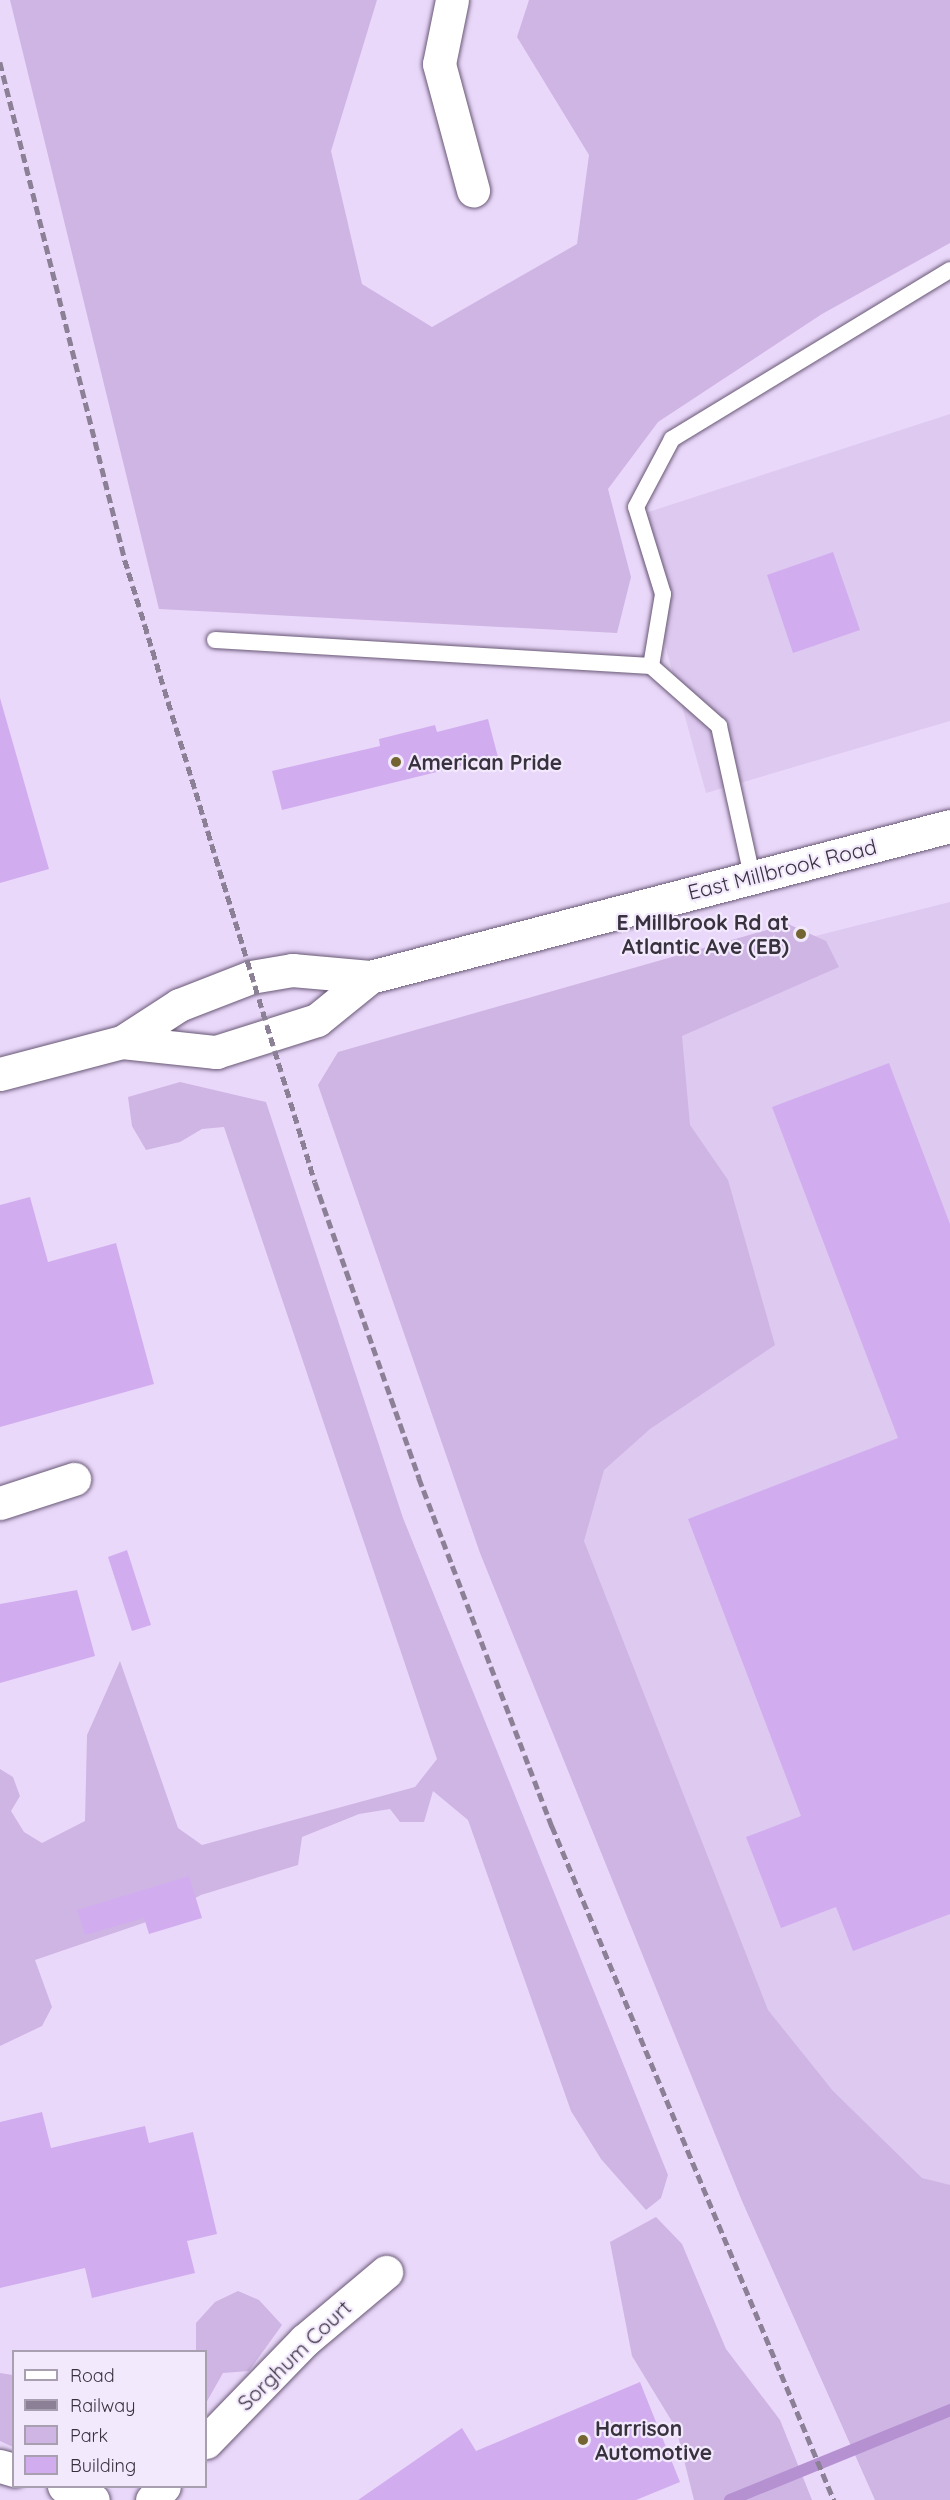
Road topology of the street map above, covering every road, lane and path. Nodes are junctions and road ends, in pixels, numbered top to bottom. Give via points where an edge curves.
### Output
1 (452, 0) edge
2 (472, 190) dead end
3 (950, 270) edge
4 (215, 640) dead end
5 (651, 666) junction
6 (950, 826) edge
7 (752, 876) junction
8 (370, 977) junction
9 (122, 1042) junction
10 (0, 1074) edge
11 (74, 1479) dead end
12 (0, 1503) edge
13 (386, 2272) dead end
14 (207, 2441) edge
15 (66, 2488) edge
16 (163, 2488) edge
17 (93, 2500) edge
18 (152, 2500) edge

1 - 2 main road via 439,64
3 - 5 lane via 672,439 636,507 663,594
4 - 5 lane
5 - 7 lane via 719,726
6 - 7 main road, East Millbrook Road
7 - 8 main road, East Millbrook Road
8 - 9 main road, East Millbrook Road via 292,970 251,977 179,1005
8 - 9 main road, East Millbrook Road via 317,1020 216,1052
9 - 10 main road, East Millbrook Road
11 - 12 main road
13 - 14 main road, Sorghum Court via 305,2340
15 - 17 main road
16 - 18 main road

